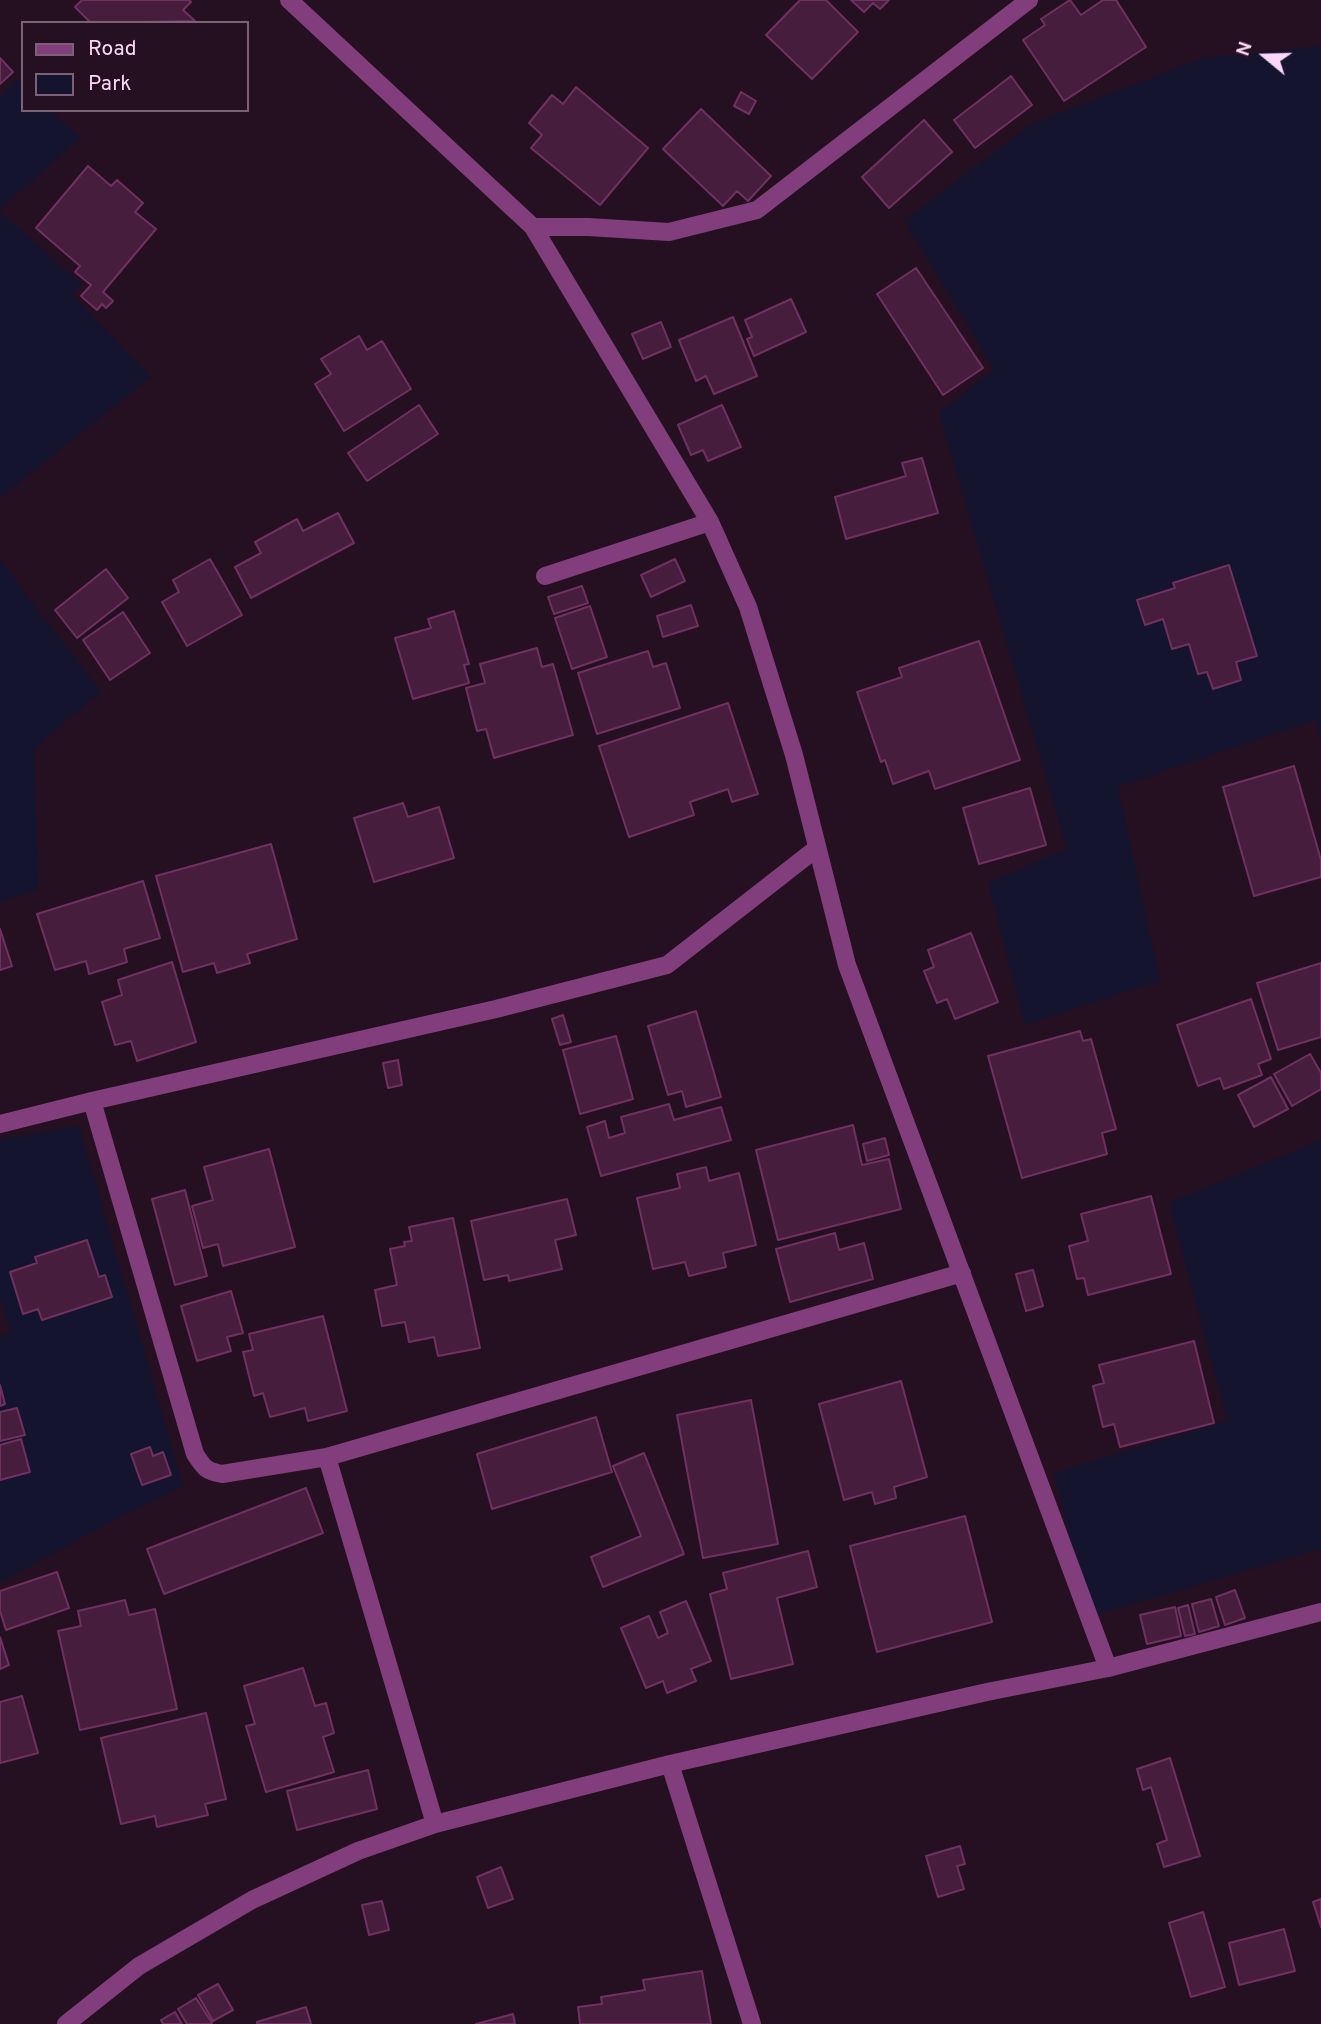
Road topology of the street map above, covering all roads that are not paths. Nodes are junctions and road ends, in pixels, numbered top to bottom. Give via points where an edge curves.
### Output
1 (289, 0) edge
2 (1029, 0) edge
3 (533, 227) junction
4 (710, 522) junction
5 (545, 576) dead end
6 (817, 848) junction
7 (92, 1101) junction
8 (0, 1124) edge
9 (962, 1273) junction
10 (327, 1457) junction
11 (1321, 1612) edge
12 (1108, 1668) junction
13 (670, 1764) junction
14 (435, 1824) junction
15 (66, 2024) edge
16 (752, 2024) edge

1 - 3 street
2 - 3 street via 757,210 669,233
3 - 4 street
4 - 5 street
4 - 6 street via 748,607
6 - 7 street via 667,965
6 - 9 street via 847,965
7 - 8 street
7 - 10 street via 195,1454 203,1468 222,1474
9 - 10 street
9 - 12 street
10 - 14 street
11 - 12 street
12 - 13 street
13 - 14 street
13 - 16 street
14 - 15 street via 358,1851 252,1900 139,1966

